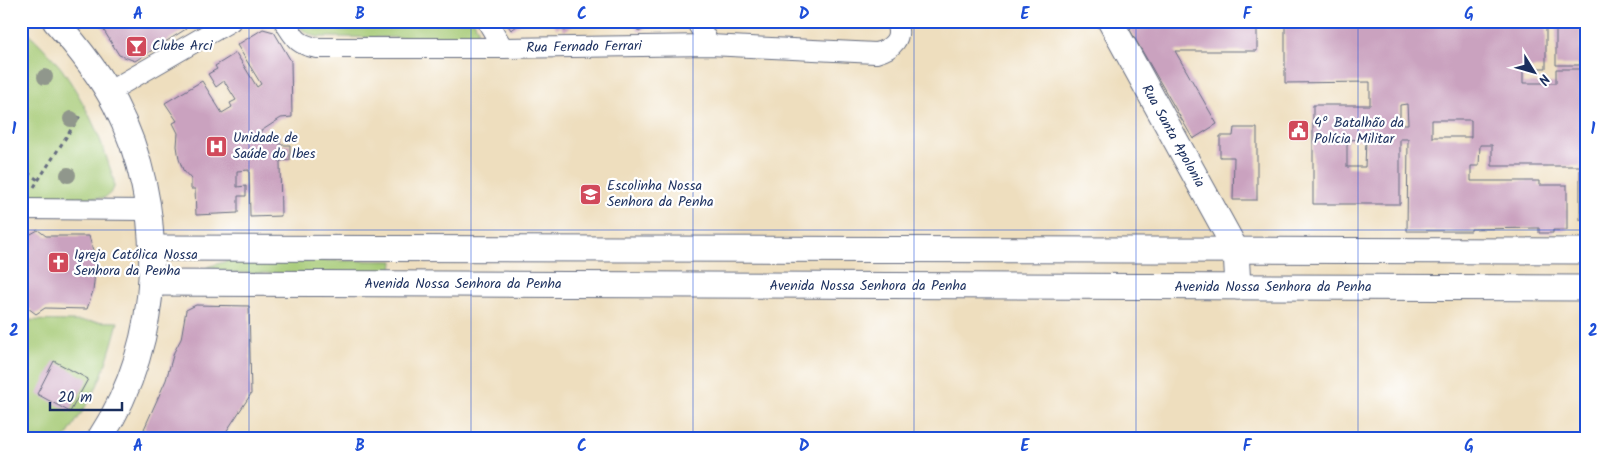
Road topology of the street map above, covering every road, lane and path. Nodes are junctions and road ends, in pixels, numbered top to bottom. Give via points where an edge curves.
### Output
1 (55, 21) edge
2 (232, 21) edge
3 (284, 21) edge
4 (487, 21) edge
5 (696, 21) edge
6 (895, 21) edge
7 (1110, 21) edge
8 (26, 44) dead end
9 (710, 45) junction
10 (503, 48) junction
11 (21, 51) edge
12 (108, 92) junction
13 (81, 114) dead end
14 (21, 168) edge
15 (38, 180) junction
16 (25, 201) edge
17 (148, 210) junction
18 (151, 248) junction
19 (404, 249) junction
20 (845, 250) junction
21 (1037, 250) junction
22 (1236, 250) junction
23 (1586, 251) edge
24 (151, 283) junction
25 (405, 284) junction
26 (845, 286) junction
27 (1036, 286) junction
28 (1238, 287) junction
29 (1586, 288) edge
30 (106, 436) edge

1 - 12 street via 78,47
2 - 12 street
3 - 10 street, Rua Fernado Ferrari via 297,40 318,48
4 - 10 street
5 - 9 street
6 - 9 street, Rua Fernado Ferrari via 898,36 894,45 876,53
7 - 22 street, Rua Santa Apolonia
8 - 11 path
9 - 10 street, Rua Fernado Ferrari
12 - 17 street via 129,135 140,168
13 - 15 path
14 - 15 path
15 - 16 path
16 - 17 street
17 - 18 street
18 - 19 street
18 - 24 street
19 - 20 street
19 - 25 street
20 - 21 street
20 - 26 street
21 - 22 street
21 - 27 street
22 - 23 street
22 - 28 street
24 - 25 street, Avenida Nossa Senhora da Penha
24 - 30 street via 143,337
25 - 26 street, Avenida Nossa Senhora da Penha
26 - 27 street, Avenida Nossa Senhora da Penha
27 - 28 street, Avenida Nossa Senhora da Penha
28 - 29 street, Avenida Nossa Senhora da Penha

